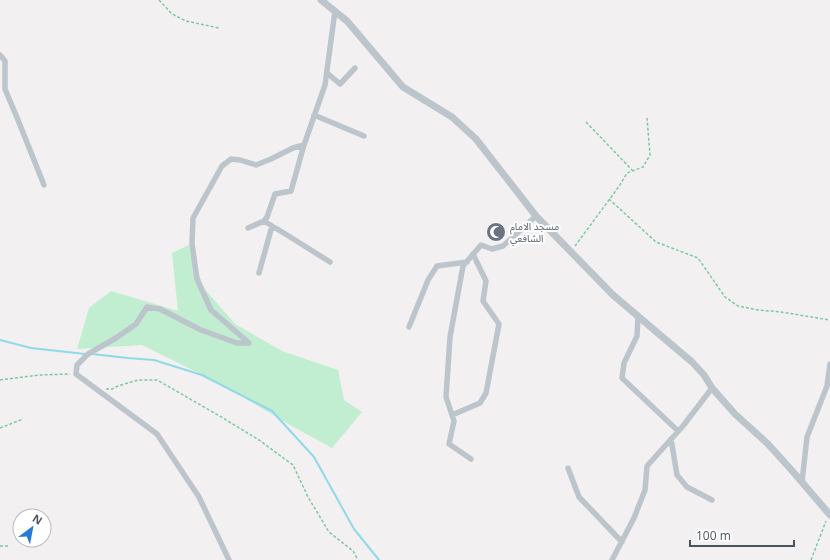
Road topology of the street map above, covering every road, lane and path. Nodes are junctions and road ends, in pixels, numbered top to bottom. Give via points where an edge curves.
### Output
1 (159, 0) edge
2 (321, 0) edge
3 (335, 11) junction
4 (219, 28) dead end
5 (0, 55) edge
6 (355, 68) dead end
7 (327, 73) junction
8 (314, 115) junction
9 (647, 118) dead end
10 (586, 122) dead end
11 (364, 136) dead end
12 (304, 145) junction
13 (633, 171) junction
14 (44, 185) dead end
15 (609, 200) junction
16 (536, 216) junction
17 (264, 221) junction
18 (272, 226) junction
19 (248, 228) dead end
20 (571, 252) junction
21 (473, 254) junction
22 (330, 262) dead end
23 (467, 262) junction
24 (259, 273) dead end
25 (638, 317) junction
26 (830, 320) edge
27 (409, 326) dead end
28 (830, 364) edge
29 (76, 374) junction
30 (0, 380) edge
31 (712, 388) junction
32 (106, 389) dead end
33 (452, 415) junction
34 (23, 419) dead end
35 (0, 428) edge
36 (678, 431) junction
37 (671, 439) junction
38 (471, 459) dead end
39 (568, 468) dead end
40 (802, 482) junction
41 (712, 500) dead end
42 (829, 515) edge
43 (622, 542) junction
44 (0, 546) edge
45 (10, 546) dead end
46 (230, 560) edge
47 (358, 560) edge
48 (612, 560) edge
49 (811, 560) edge

1 - 4 path via 172,14 186,21
2 - 3 street
3 - 7 street
3 - 16 street via 347,21 403,86 452,117 476,138
5 - 14 street via 5,61 5,89
6 - 7 street via 340,84
7 - 8 street
8 - 11 street
8 - 12 street
9 - 13 path via 650,155 643,167
10 - 13 path
12 - 17 street via 291,191 275,194
12 - 29 street via 256,165 231,159 222,166 193,218 192,244 197,279 211,310 249,343 236,343 201,330 160,310 147,307 136,324 88,354 77,365
13 - 15 path via 627,173
15 - 20 path
15 - 26 path via 656,242 698,258 725,296 738,306
16 - 20 street
16 - 21 street via 503,246 492,249 481,245
17 - 18 street
17 - 19 street
18 - 22 street
18 - 24 street
20 - 25 street
21 - 23 street
21 - 33 street via 486,281 483,301 499,324 486,393 480,403
23 - 27 street via 437,266 428,280
23 - 33 street via 463,266 450,337 446,397
25 - 31 street via 692,362
25 - 36 street via 637,336 624,363 622,378
28 - 40 street via 827,386 807,437
29 - 30 path
29 - 46 street via 157,434 200,496
31 - 36 street
31 - 40 street
32 - 47 path via 138,380 156,380 259,440 293,465 329,532 354,551
33 - 38 street via 454,421 449,444
34 - 35 path
36 - 37 street
37 - 41 street via 677,475 687,487
37 - 43 street via 647,466 644,490
39 - 43 street via 579,497
40 - 42 street
42 - 49 path
43 - 48 street
44 - 45 path

